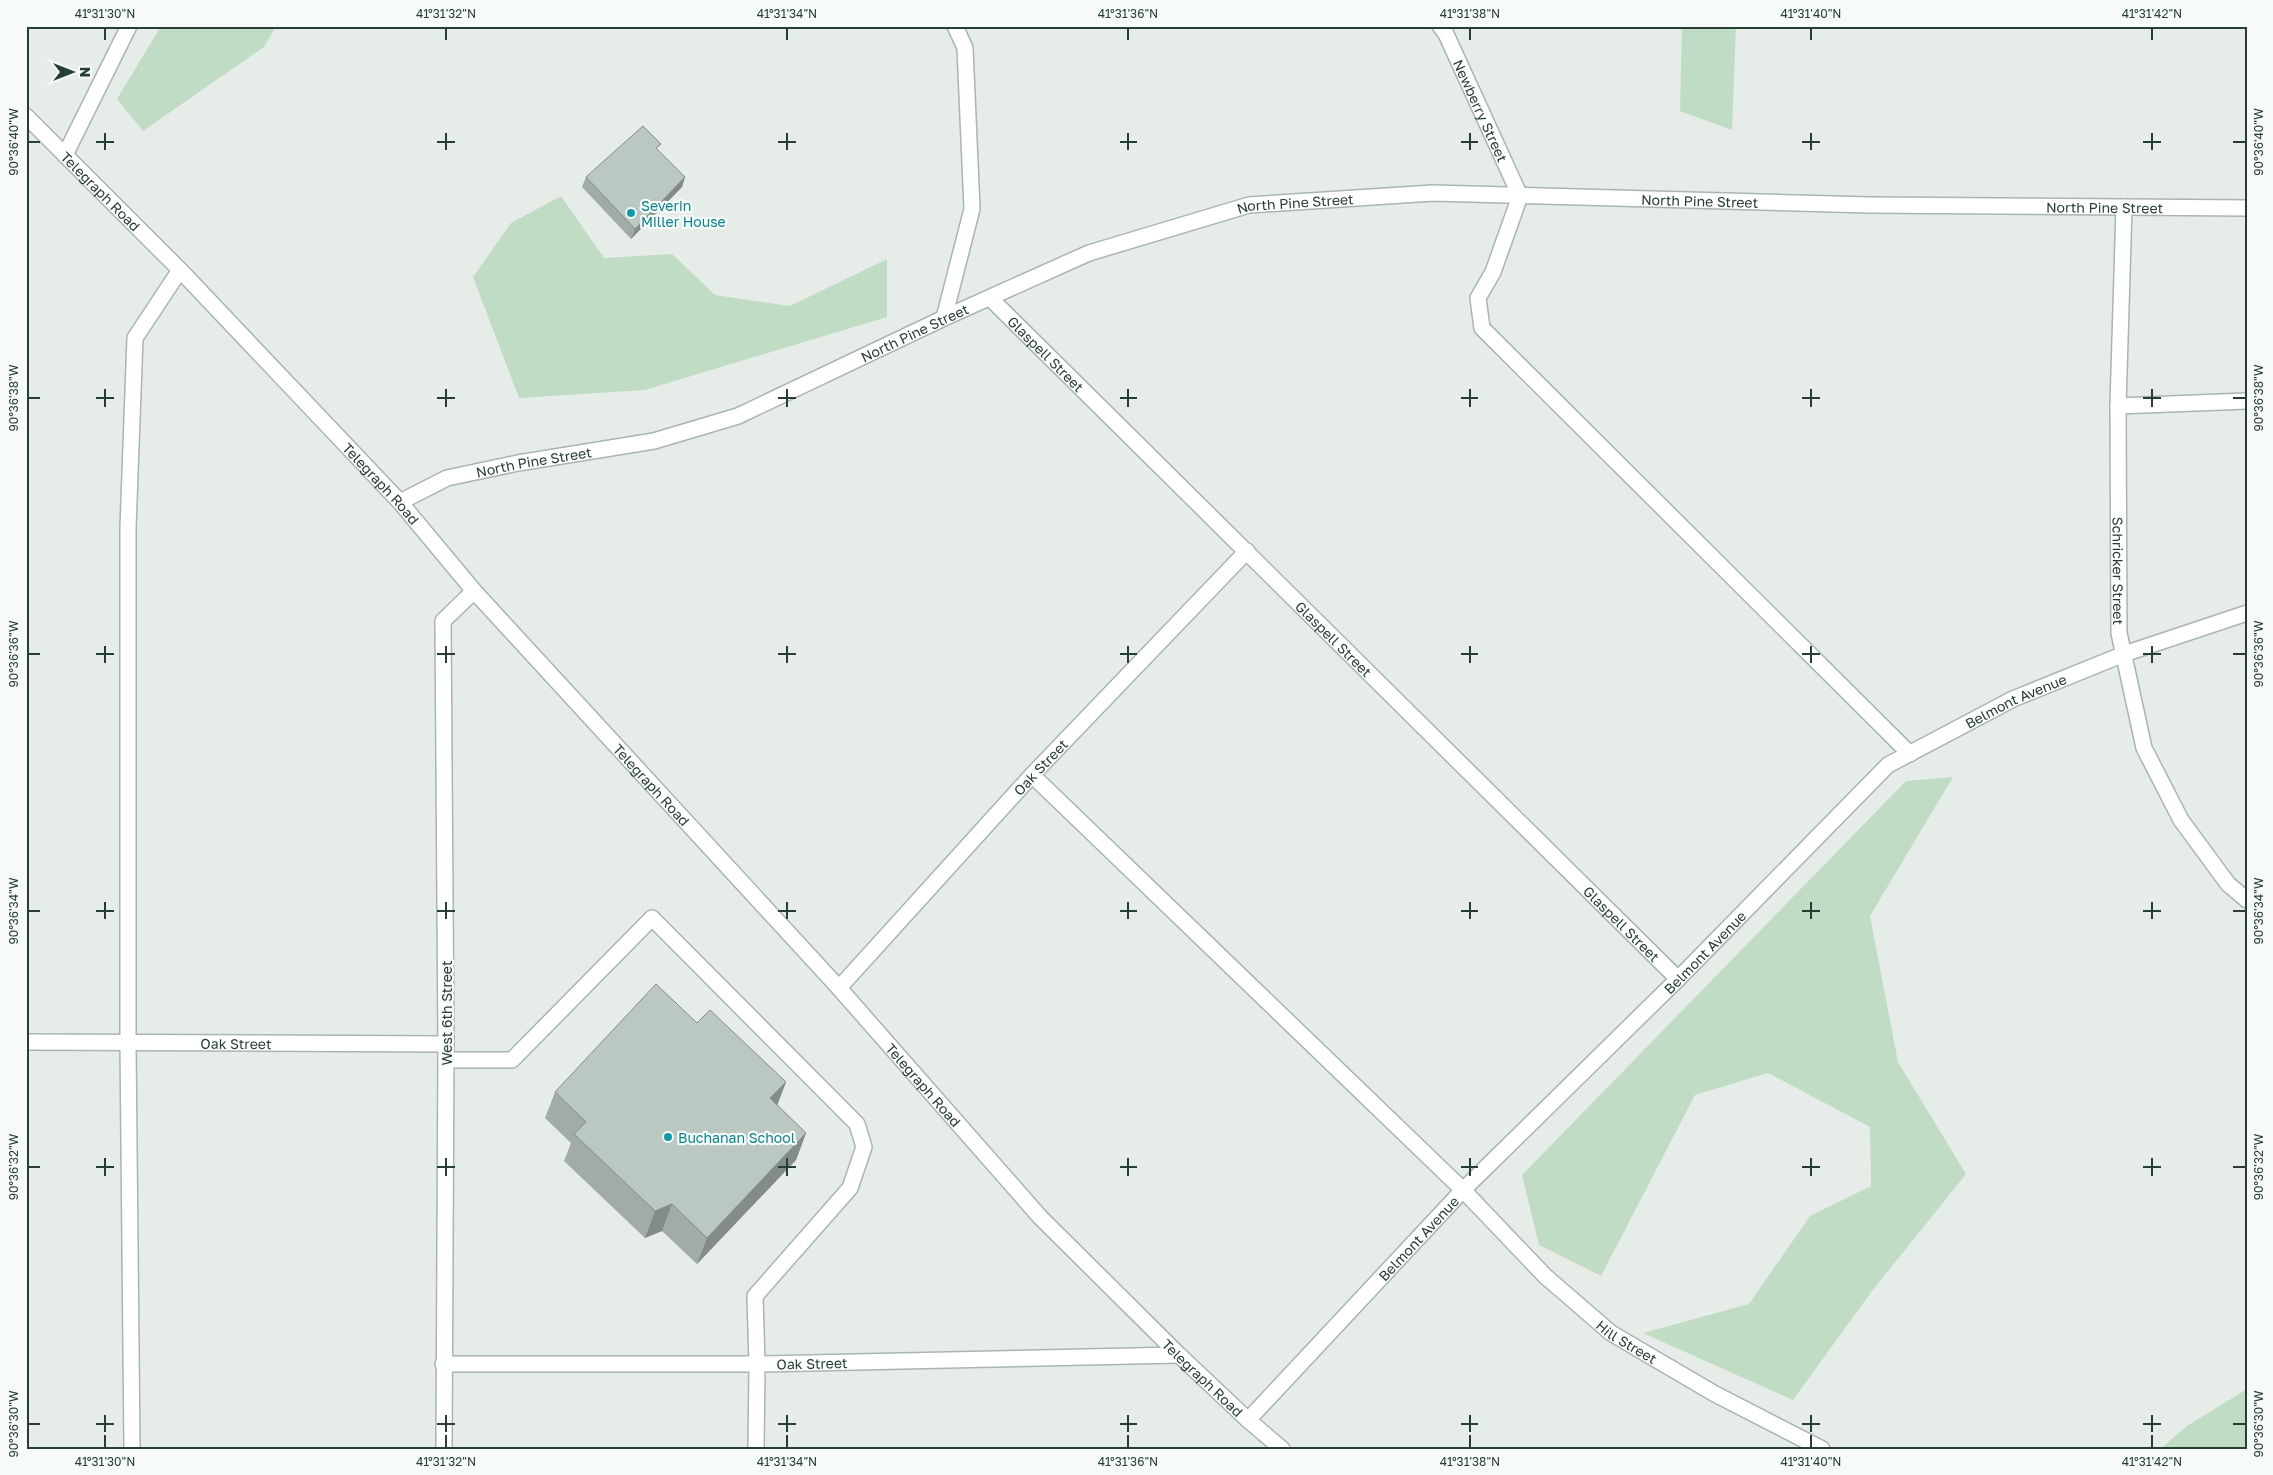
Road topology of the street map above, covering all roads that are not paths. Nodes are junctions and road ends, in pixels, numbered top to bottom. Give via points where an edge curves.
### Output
1 (129, 26) edge
2 (954, 26) edge
3 (1440, 26) edge
4 (26, 116) edge
5 (65, 155) junction
6 (1520, 196) junction
7 (2124, 207) junction
8 (2247, 208) edge
9 (180, 270) junction
10 (990, 298) junction
11 (944, 318) junction
12 (2247, 401) edge
13 (2118, 406) junction
14 (400, 502) junction
15 (1246, 551) junction
16 (474, 591) junction
17 (2247, 613) edge
18 (2124, 654) junction
19 (1910, 754) junction
20 (1032, 775) junction
21 (2247, 900) edge
22 (1678, 979) junction
23 (839, 988) junction
24 (26, 1042) edge
25 (128, 1043) junction
26 (446, 1044) junction
27 (446, 1060) junction
28 (1463, 1190) junction
29 (1179, 1355) junction
30 (443, 1364) junction
31 (757, 1364) junction
32 (1248, 1420) junction
33 (132, 1449) edge
34 (444, 1449) edge
35 (756, 1449) edge
36 (1282, 1449) edge
37 (1822, 1449) edge

1 - 5 street
2 - 11 street via 965,48 972,209
3 - 6 street, Newberry Street
4 - 5 street, Telegraph Road
5 - 9 street, Telegraph Road
6 - 7 street, North Pine Street via 1869,205
6 - 10 street, North Pine Street via 1433,193 1249,205 1089,253
6 - 19 street via 1493,272 1478,298 1482,328
7 - 8 street, North Pine Street
7 - 13 street, Schricker Street
9 - 14 street, Telegraph Road
9 - 25 street via 135,338 128,528
10 - 11 street, North Pine Street
10 - 15 street, Glaspell Street
11 - 14 street, North Pine Street via 738,416 654,441 447,478
12 - 13 street
13 - 18 street, Schricker Street via 2119,633
14 - 16 street, Telegraph Road
15 - 20 street, Oak Street
15 - 22 street, Glaspell Street
16 - 23 street, Telegraph Road
16 - 26 street, West 6th Street via 443,621
17 - 18 street, Belmont Avenue
18 - 19 street, Belmont Avenue via 2013,699
18 - 21 street, Schricker Street via 2144,748 2181,820 2228,884
19 - 22 street, Belmont Avenue via 1888,765
20 - 23 street, Oak Street
20 - 28 street, Hill Street
22 - 28 street, Belmont Avenue
23 - 29 street, Telegraph Road via 1040,1217
24 - 25 street, Oak Street
25 - 26 street, Oak Street
25 - 33 street
26 - 27 street, West 6th Street
27 - 30 street, West 6th Street
27 - 31 street via 512,1060 652,918 856,1124 864,1147 850,1188 755,1296
28 - 32 street, Belmont Avenue
28 - 37 street, Hill Street via 1545,1276 1611,1333 1715,1394
29 - 31 street, Oak Street
29 - 32 street, Telegraph Road
30 - 31 street, Oak Street
30 - 34 street, West 6th Street
31 - 35 street
32 - 36 street, Telegraph Road

